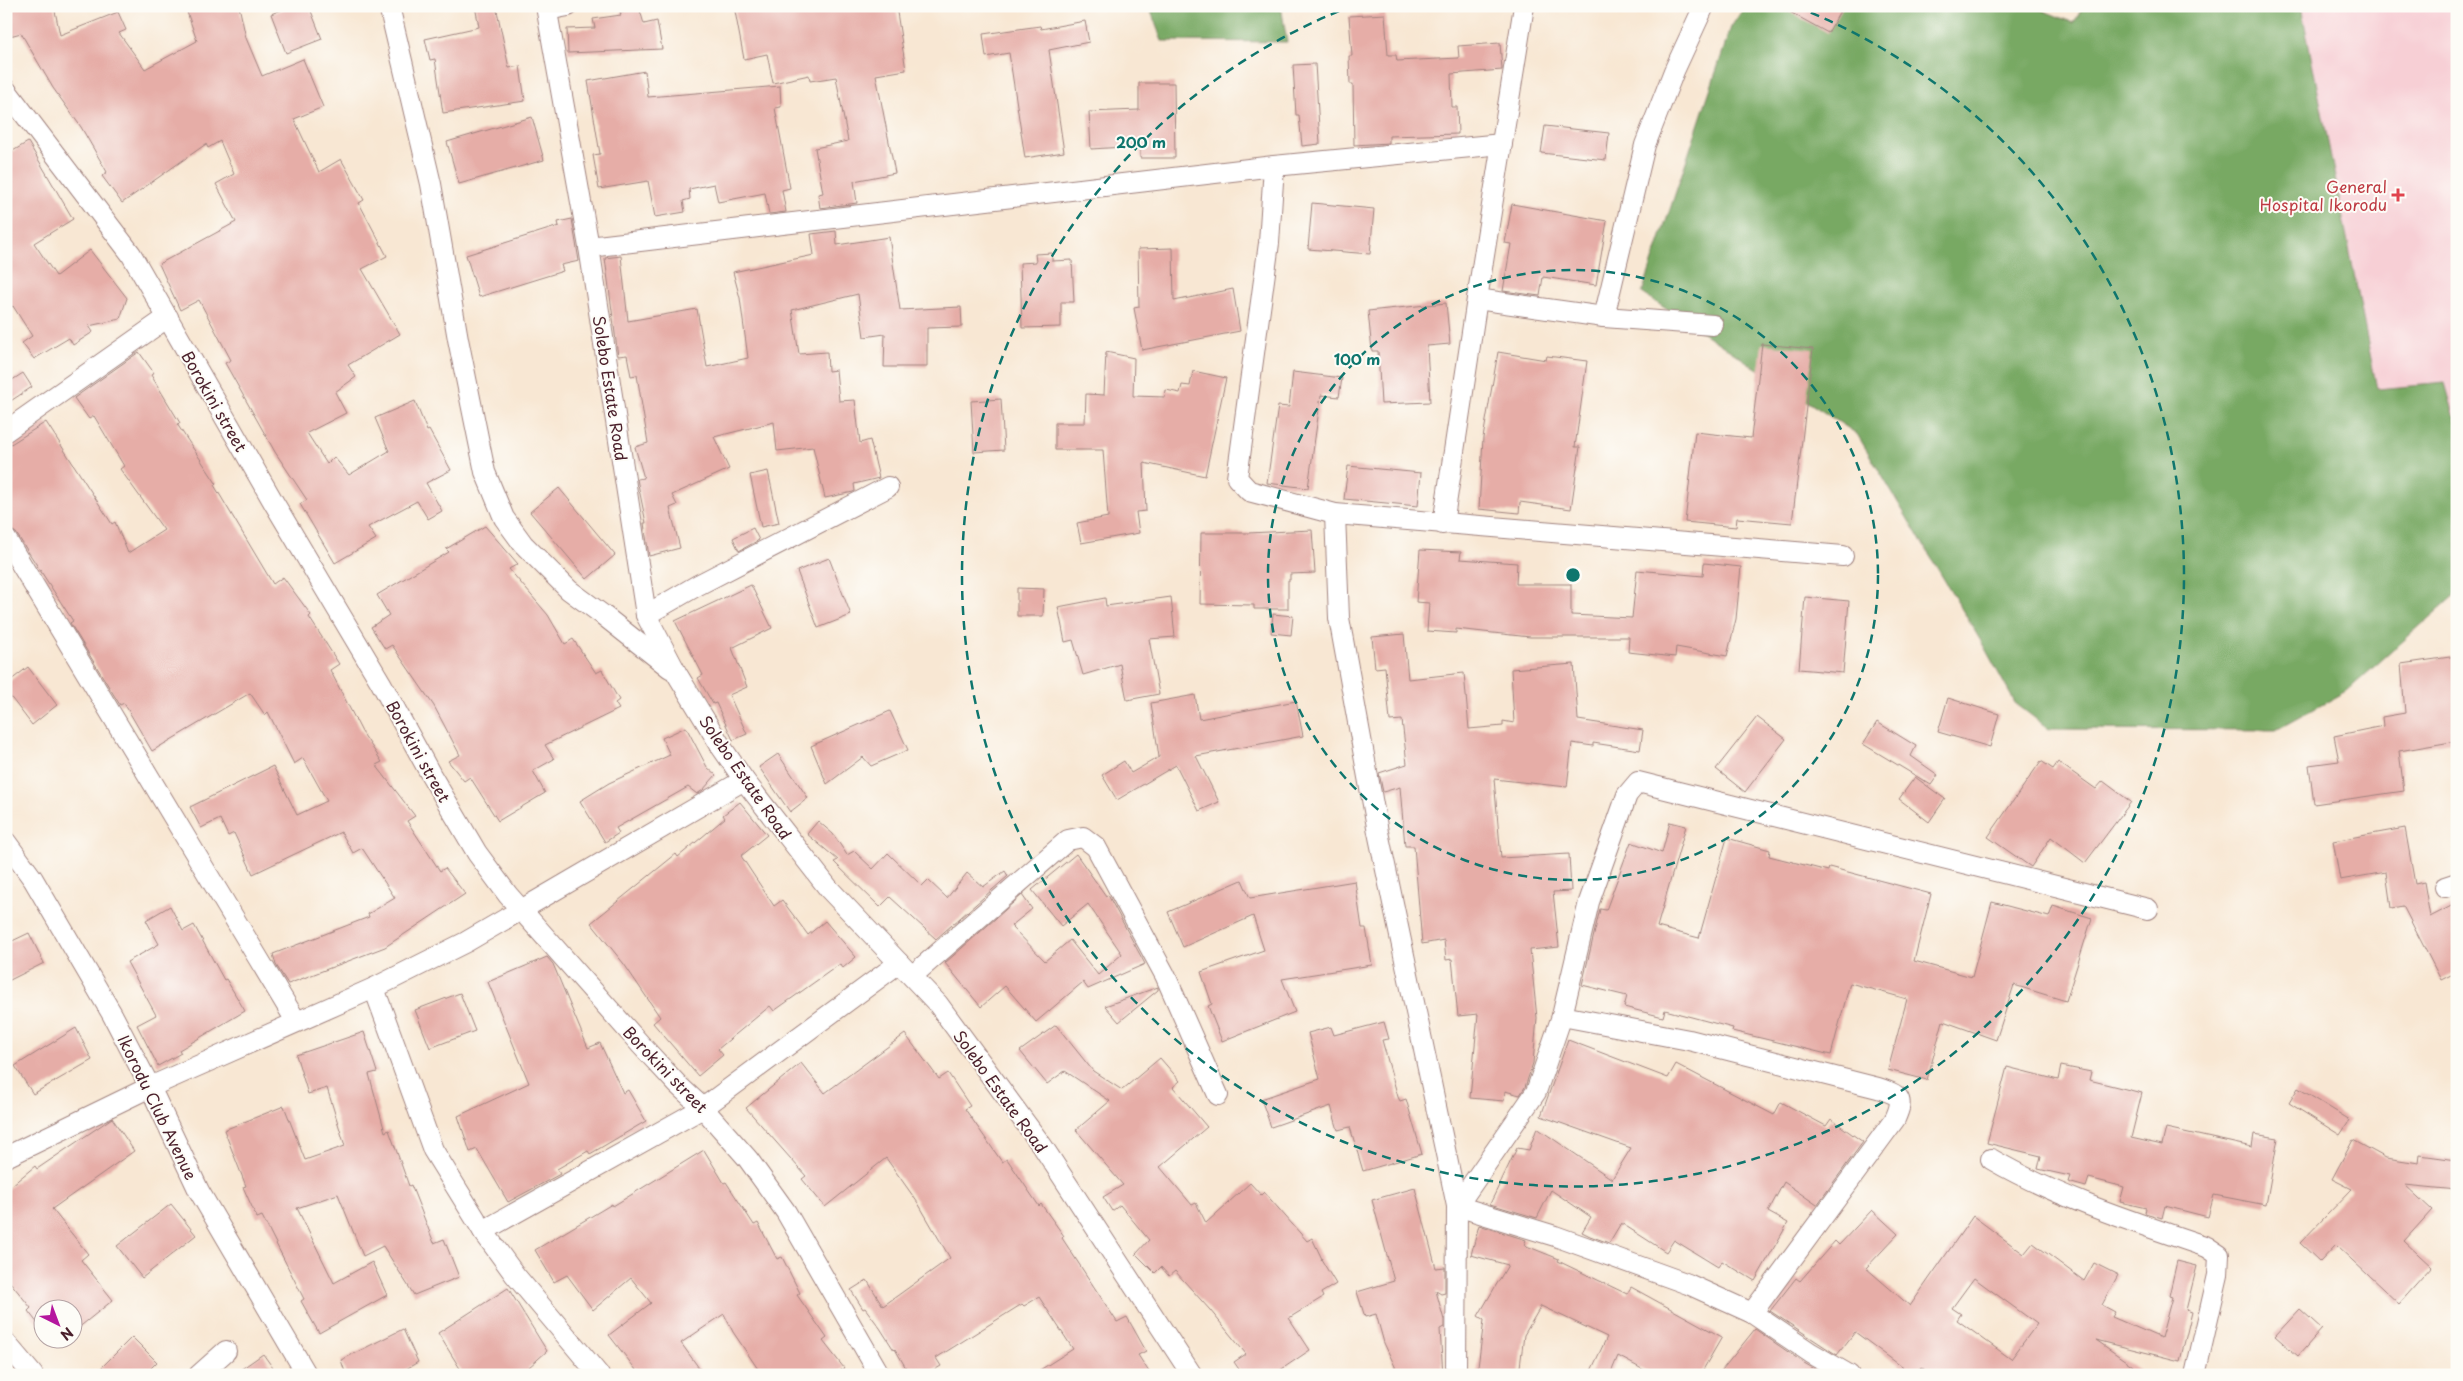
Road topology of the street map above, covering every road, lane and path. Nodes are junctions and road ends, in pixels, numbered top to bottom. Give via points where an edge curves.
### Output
1 (389, 6) edge
2 (568, 6) edge
3 (1524, 6) edge
4 (1704, 6) edge
5 (547, 8) edge
6 (6, 90) edge
7 (1502, 144) junction
8 (1274, 166) junction
9 (589, 247) junction
10 (1477, 299) junction
11 (168, 317) junction
12 (1604, 317) junction
13 (1714, 325) dead end
14 (6, 431) edge
15 (888, 487) dead end
16 (1335, 514) junction
17 (1443, 524) junction
18 (6, 539) edge
19 (1843, 556) dead end
20 (646, 615) junction
21 (677, 674) junction
22 (744, 780) junction
23 (6, 842) edge
24 (2148, 909) dead end
25 (522, 910) junction
26 (905, 970) junction
27 (374, 988) junction
28 (1562, 1016) junction
29 (296, 1021) junction
30 (150, 1087) junction
31 (1218, 1095) dead end
32 (703, 1108) junction
33 (6, 1157) edge
34 (1991, 1159) dead end
35 (1457, 1206) junction
36 (483, 1231) junction
37 (1752, 1313) junction
38 (6, 1343) edge
39 (226, 1351) dead end
40 (33, 1375) edge
41 (199, 1375) edge
42 (307, 1375) edge
43 (600, 1375) edge
44 (880, 1375) edge
45 (1192, 1375) edge
46 (1456, 1375) edge
47 (1849, 1375) edge
48 (2195, 1375) edge

1 - 21 street via 431,184 485,472 504,518 523,544 568,590
2 - 5 street
3 - 7 street
4 - 12 street via 1645,145
5 - 9 street, Solebo Estate Road
6 - 11 street, Borokini street via 131,254
7 - 8 street
7 - 10 street
8 - 9 street
8 - 16 street via 1269,243 1237,478 1248,491
9 - 20 street, Solebo Estate Road
10 - 12 street
10 - 17 street
11 - 14 street
11 - 25 street, Borokini street via 381,683 435,783 477,852
12 - 13 street
15 - 20 street
16 - 17 street
16 - 35 street via 1339,618 1378,832
17 - 19 street
18 - 29 street
20 - 21 street, Solebo Estate Road
21 - 22 street, Solebo Estate Road
22 - 25 street
22 - 26 street, Solebo Estate Road via 829,889
23 - 30 street, Ikorodu Club Avenue via 33,880 112,1014
24 - 28 street via 1638,782 1627,795 1589,902
25 - 27 street
25 - 32 street, Borokini street via 671,1078
26 - 31 street via 1068,840 1083,837 1096,847 1165,975
26 - 32 street
26 - 45 street, Solebo Estate Road via 938,1004 1043,1147
27 - 29 street
27 - 36 street via 433,1150
28 - 35 street via 1536,1092
28 - 37 street via 1689,1040 1878,1088 1899,1098 1901,1106 1895,1119
29 - 30 street
30 - 33 street
30 - 42 street, Ikorodu Club Avenue via 199,1191
32 - 36 street
32 - 44 street, Borokini street via 748,1159 786,1212
34 - 48 street via 2110,1213 2207,1247 2220,1255
35 - 37 street via 1555,1236 1688,1284
35 - 46 street
36 - 43 street via 515,1275
37 - 47 street
38 - 40 street
39 - 41 street

